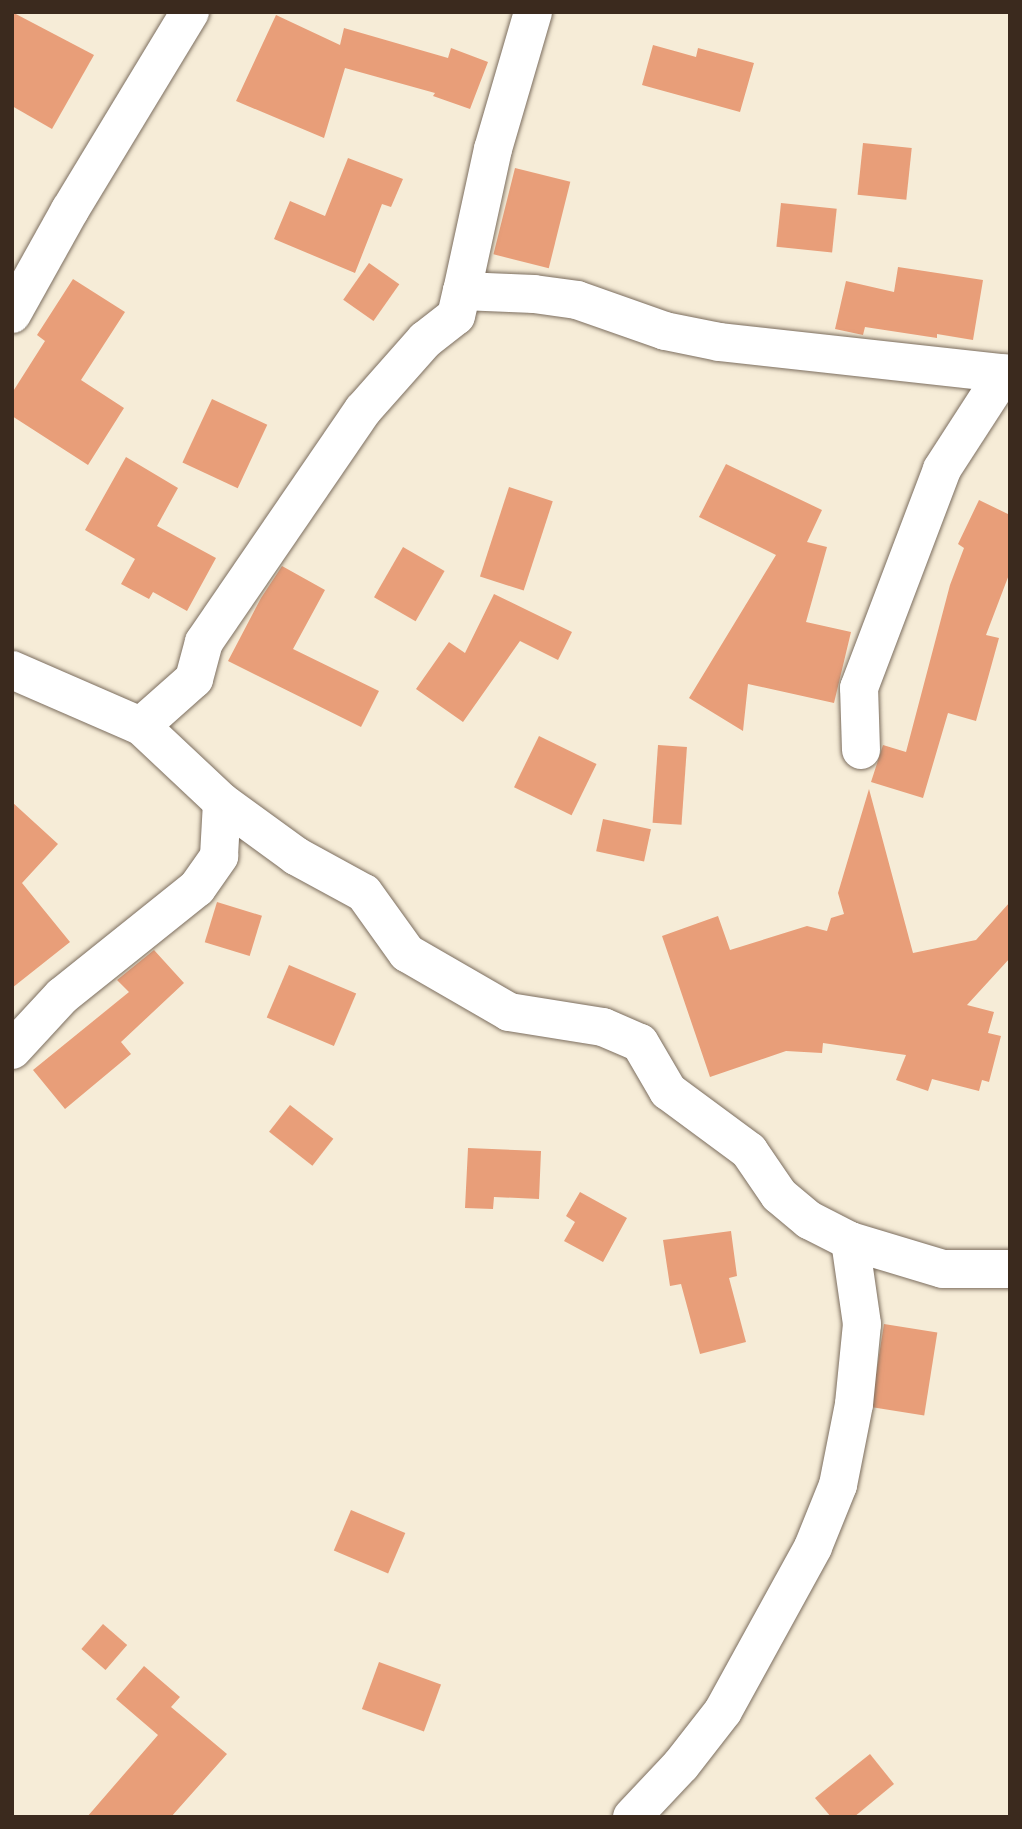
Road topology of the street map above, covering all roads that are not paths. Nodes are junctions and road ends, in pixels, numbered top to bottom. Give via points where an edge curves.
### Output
1 (190, 12) edge
2 (533, 12) edge
3 (462, 291) junction
4 (12, 314) edge
5 (1007, 373) edge
6 (12, 670) edge
7 (141, 726) junction
8 (861, 750) dead end
9 (222, 802) junction
10 (12, 1050) edge
11 (850, 1241) junction
12 (1010, 1269) edge
13 (632, 1817) edge

1 - 4 street
2 - 3 street via 493,149
3 - 5 street via 578,300 665,331 719,342
3 - 7 street via 456,316 425,340 363,410 204,642 194,679
5 - 8 street via 942,469 859,688
6 - 7 street
7 - 9 street
9 - 10 street via 219,856 197,888 62,996
9 - 11 street via 296,856 364,893 407,953 509,1012 603,1027 640,1043 668,1091 749,1151 779,1195 809,1220
11 - 12 street via 943,1269
11 - 13 street via 862,1324 854,1405 838,1485 813,1547 723,1711

